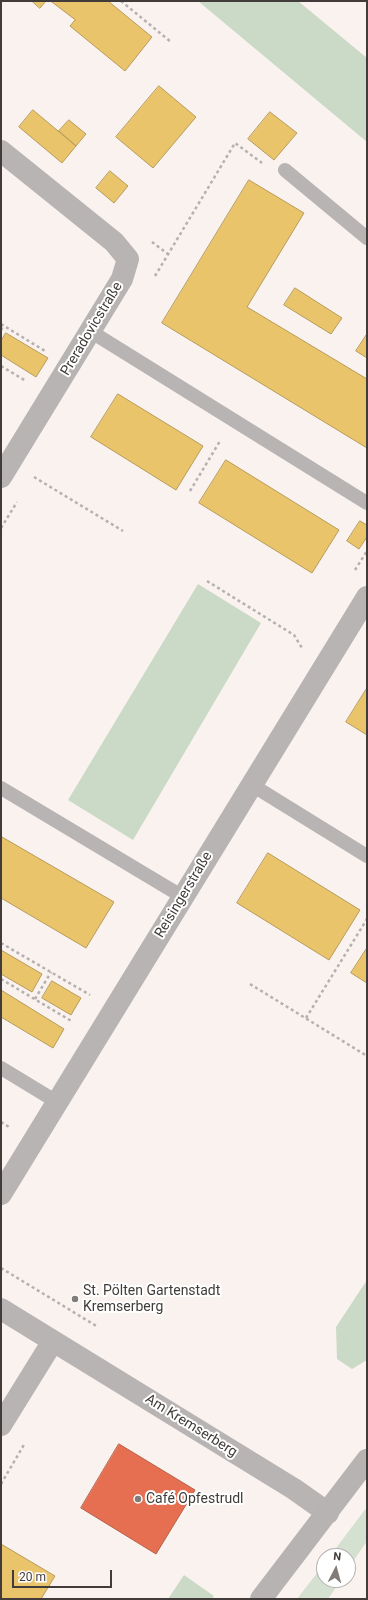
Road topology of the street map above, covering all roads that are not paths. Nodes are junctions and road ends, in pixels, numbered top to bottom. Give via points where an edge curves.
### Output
1 (1, 151) edge
2 (285, 170) dead end
3 (367, 238) edge
4 (90, 332) junction
5 (1, 477) edge
6 (367, 503) edge
7 (367, 597) edge
8 (252, 785) junction
9 (1, 788) edge
10 (367, 856) edge
11 (184, 897) junction
12 (1, 1068) edge
13 (57, 1102) junction
14 (1, 1194) edge
15 (1, 1309) edge
16 (53, 1341) junction
17 (7, 1405) edge
18 (1, 1425) edge
19 (367, 1460) edge
20 (328, 1513) junction
21 (261, 1599) edge

1 - 4 street, Preradovicstraße via 114,242 128,259 122,280
2 - 3 lane
4 - 5 street, Preradovicstraße
4 - 6 lane
7 - 8 street, Reisingerstraße
8 - 10 lane
8 - 11 street, Reisingerstraße
9 - 11 lane
11 - 13 street, Reisingerstraße
12 - 13 lane
13 - 14 street, Reisingerstraße
15 - 16 street, Am Kremserberg
16 - 17 street
16 - 20 street, Am Kremserberg via 294,1489
17 - 18 street
19 - 20 main road
20 - 21 main road

